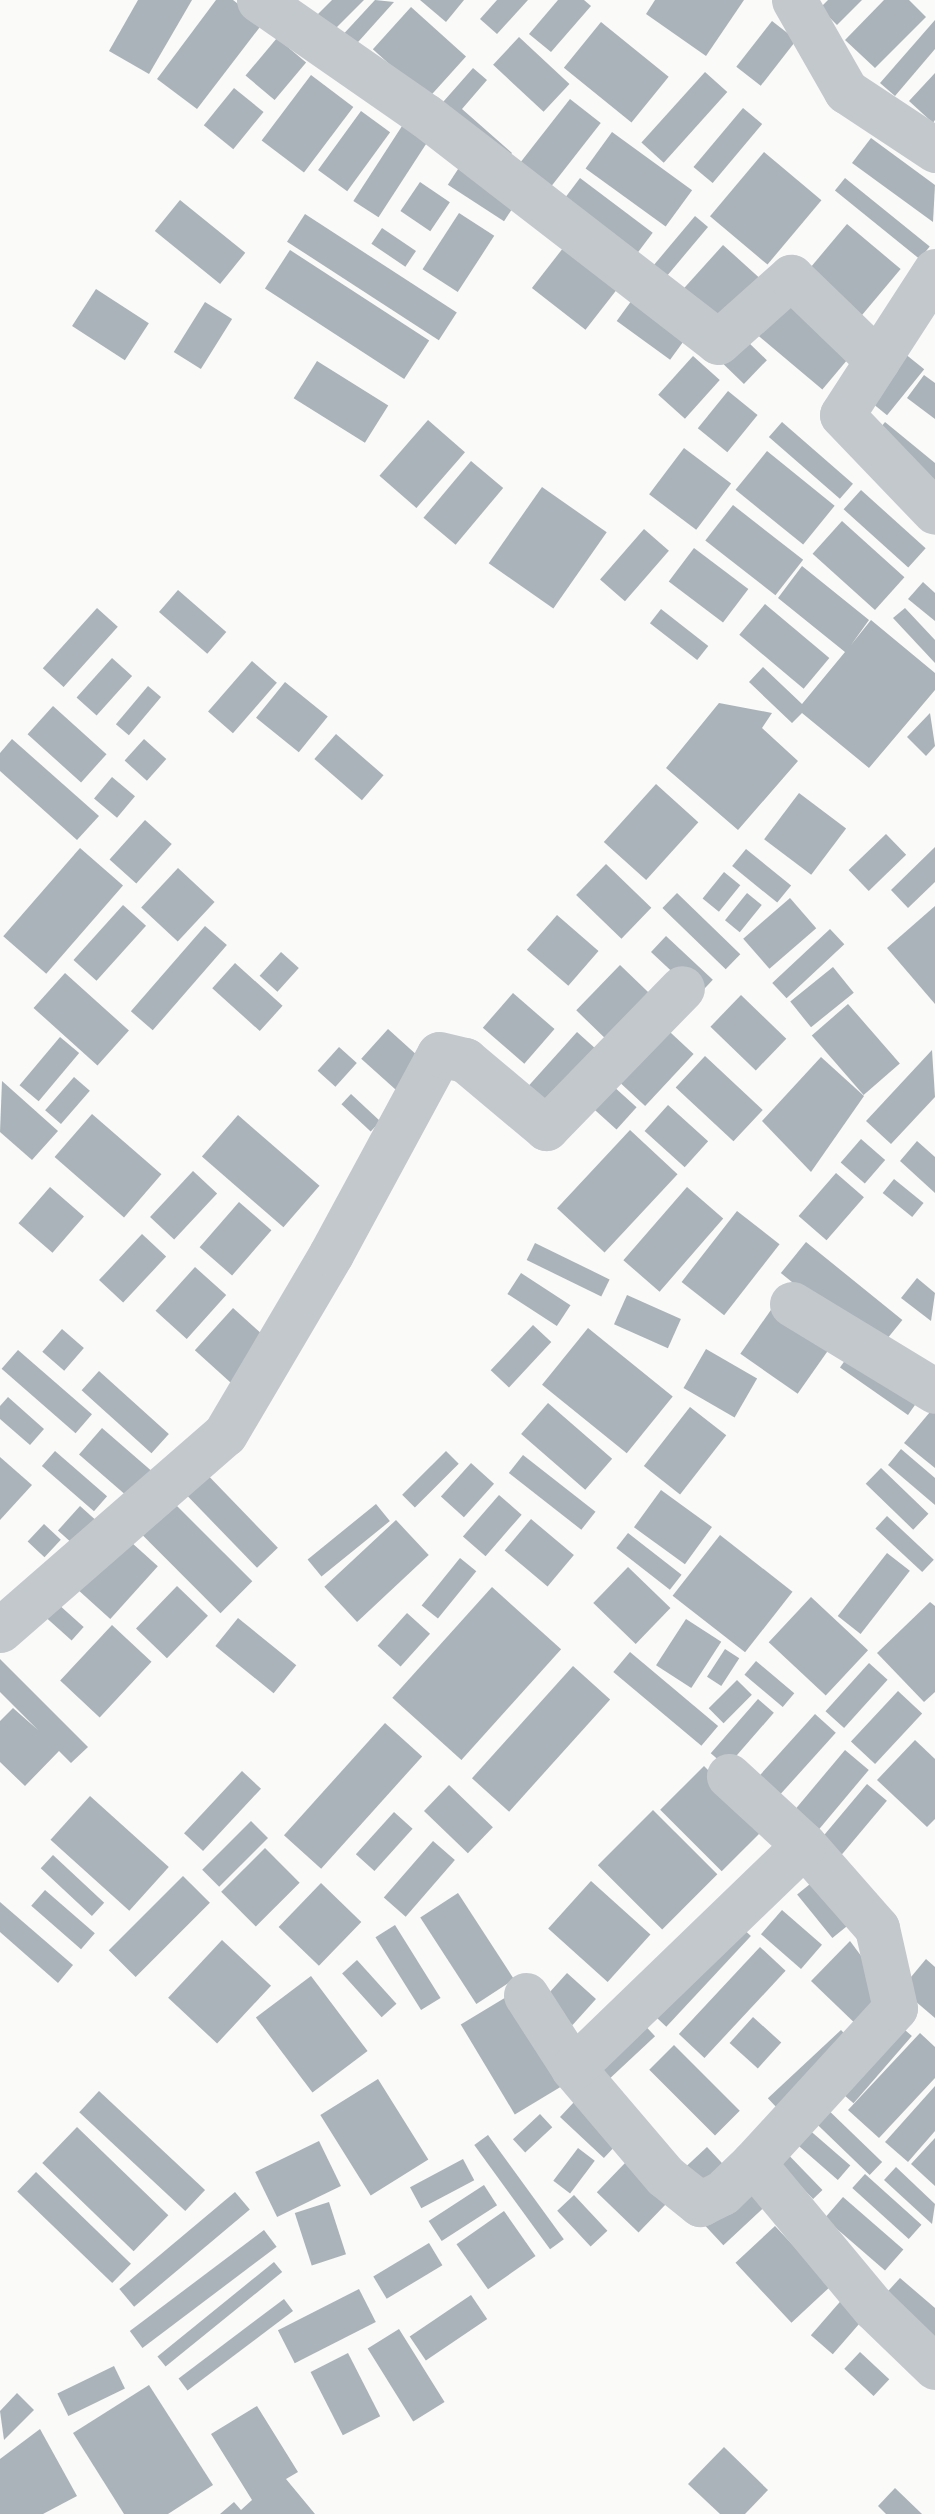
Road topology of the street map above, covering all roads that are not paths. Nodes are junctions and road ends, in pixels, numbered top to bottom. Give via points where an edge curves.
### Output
1 (259, 0) edge
2 (794, 0) edge
3 (935, 150) edge
4 (935, 272) edge
5 (877, 361) junction
6 (935, 512) edge
7 (682, 988) dead end
8 (792, 1304) dead end
9 (935, 1391) edge
10 (0, 1630) edge
11 (729, 1776) dead end
12 (804, 1845) junction
13 (526, 1995) dead end
14 (573, 2068) junction
15 (753, 2163) junction
16 (935, 2367) edge

1 - 5 street via 426,116 718,342 791,277
2 - 3 street via 846,91
4 - 5 street
5 - 6 street via 842,415
7 - 10 street via 546,1128 465,1060 439,1054 225,1434
8 - 9 street
11 - 12 street
12 - 14 street
12 - 15 street via 877,1928 895,2008
13 - 14 street
14 - 15 street via 665,2176 700,2204
15 - 16 street via 874,2308

